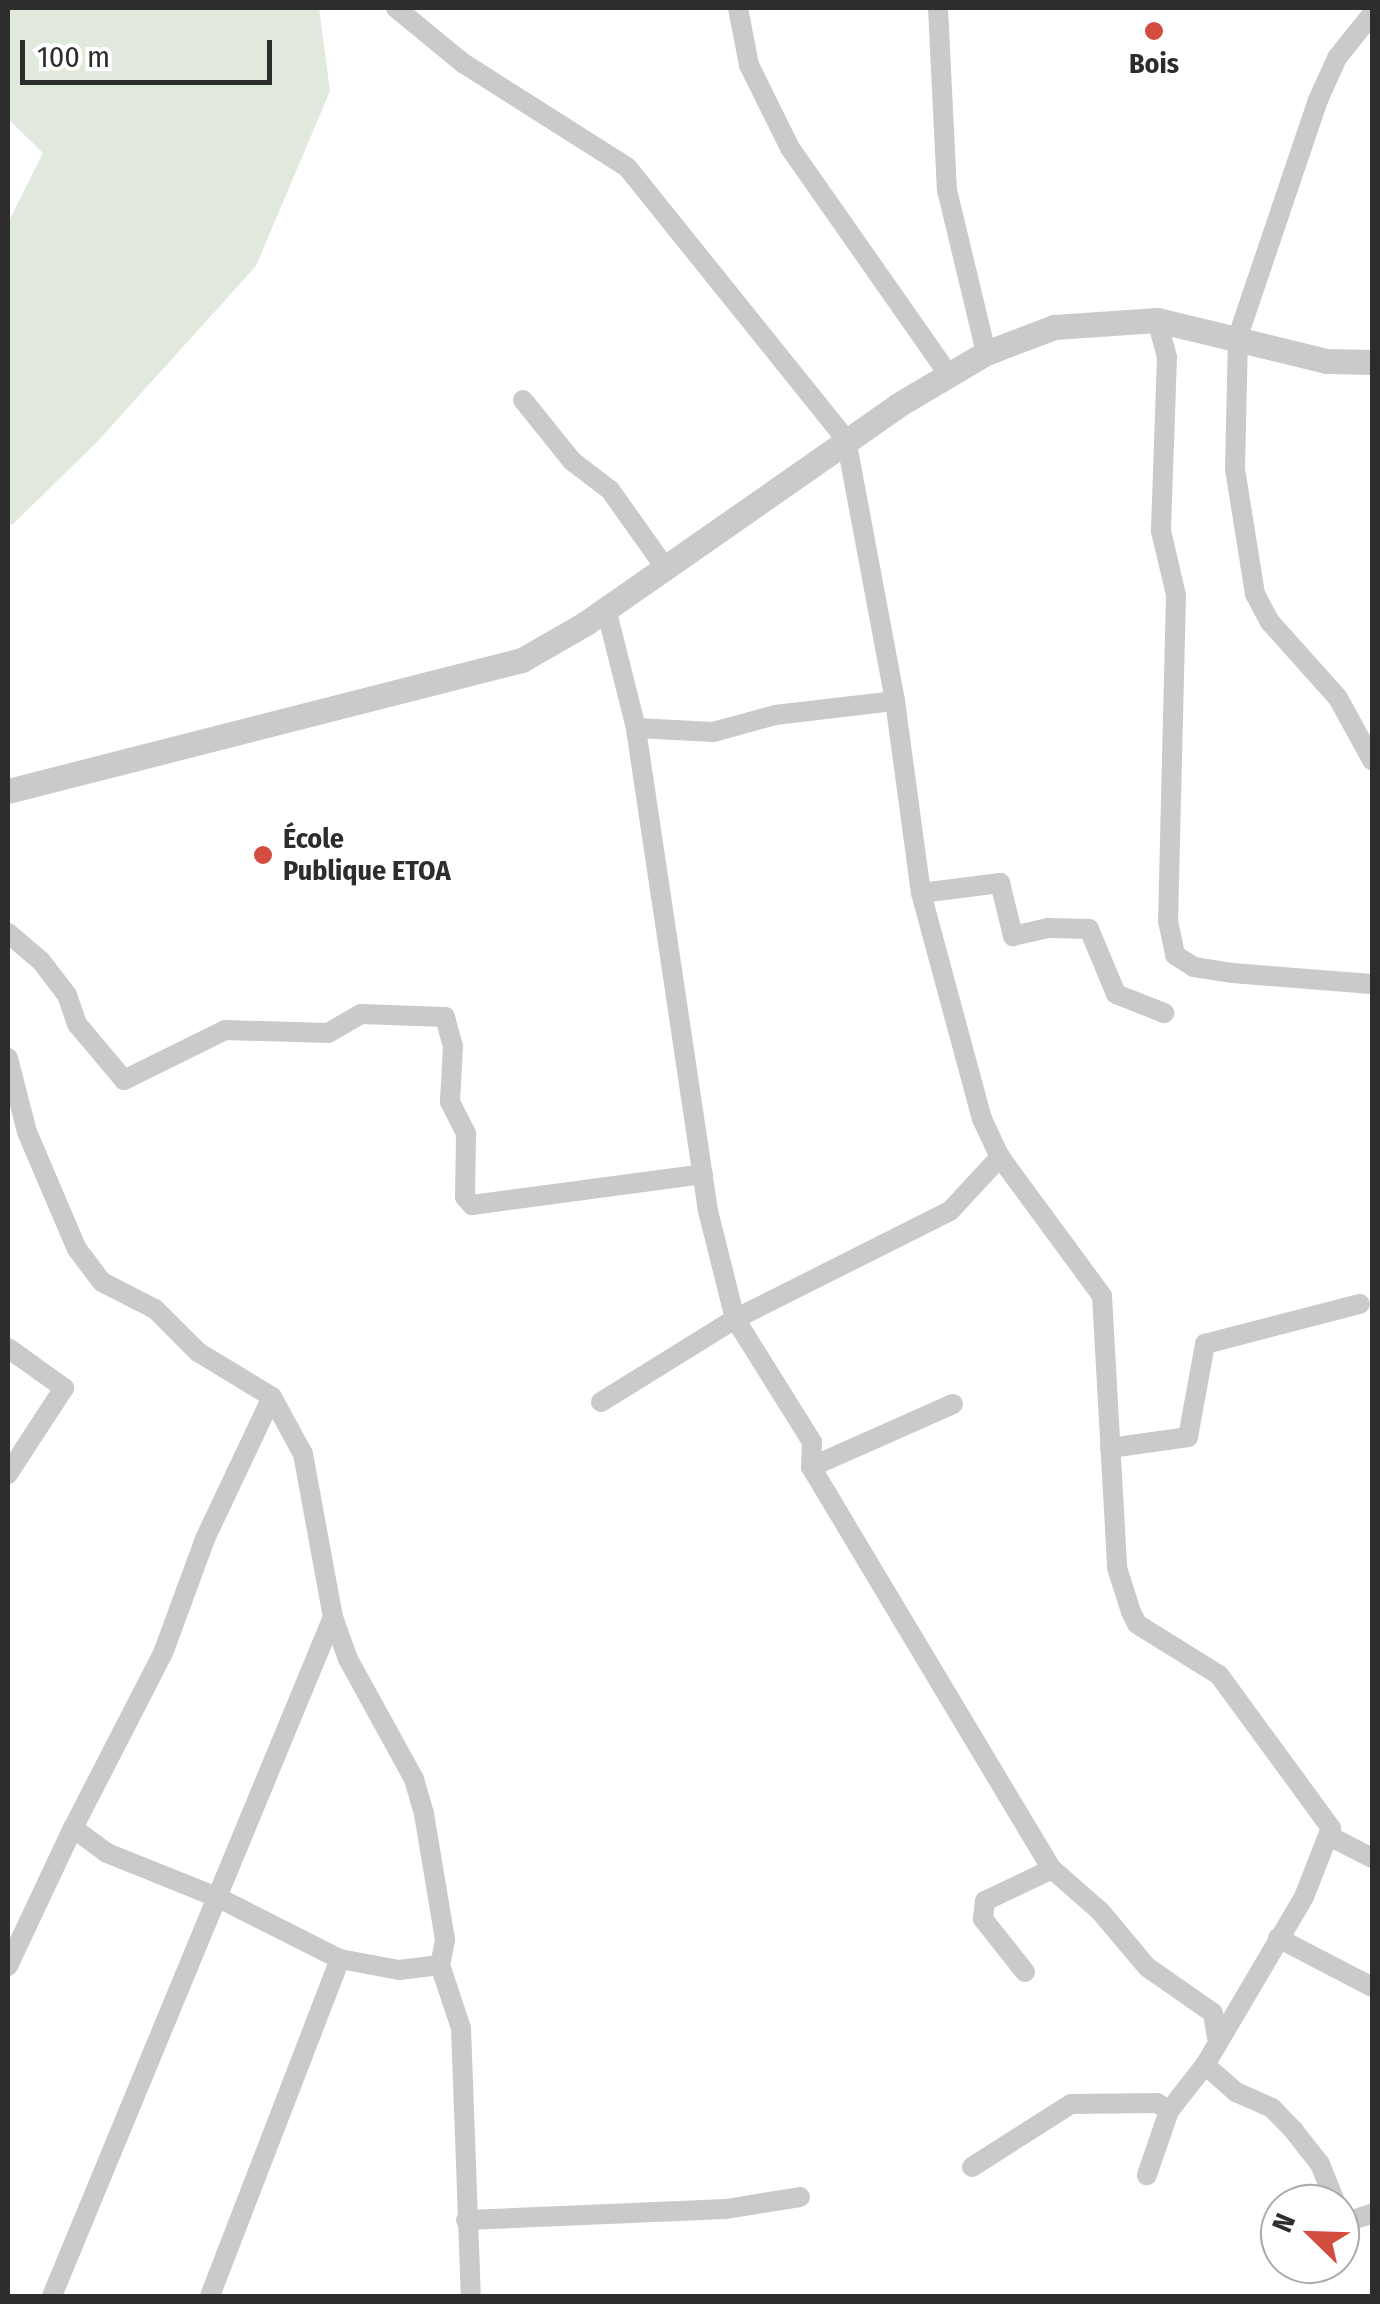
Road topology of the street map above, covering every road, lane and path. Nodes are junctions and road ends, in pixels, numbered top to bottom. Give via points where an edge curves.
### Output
1 (396, 8) edge
2 (738, 8) edge
3 (938, 8) edge
4 (1372, 14) edge
5 (1157, 320) junction
6 (1238, 337) junction
7 (986, 352) junction
8 (1372, 362) edge
9 (948, 374) junction
10 (523, 400) dead end
11 (846, 439) junction
12 (664, 566) junction
13 (606, 609) junction
14 (896, 701) junction
15 (636, 728) junction
16 (1372, 760) edge
17 (8, 791) edge
18 (921, 893) junction
19 (8, 933) edge
20 (1372, 984) edge
21 (1164, 1013) dead end
22 (8, 1058) edge
23 (1000, 1157) junction
24 (703, 1174) junction
25 (1360, 1304) dead end
26 (735, 1319) junction
27 (8, 1348) edge
28 (272, 1396) junction
29 (601, 1402) dead end
30 (953, 1404) dead end
31 (1110, 1448) junction
32 (812, 1467) junction
33 (8, 1474) edge
34 (333, 1617) junction
35 (73, 1828) junction
36 (1332, 1838) junction
37 (1372, 1858) edge
38 (1052, 1869) junction
39 (219, 1898) junction
40 (1278, 1938) junction
41 (340, 1960) junction
42 (440, 1964) junction
43 (8, 1966) edge
44 (1025, 1972) dead end
45 (1372, 1987) edge
46 (1217, 2037) junction
47 (1204, 2066) junction
48 (1169, 2111) junction
49 (972, 2167) dead end
50 (1147, 2174) dead end
51 (1328, 2184) edge
52 (800, 2197) dead end
53 (466, 2220) junction
54 (52, 2296) edge
55 (210, 2296) edge
56 (472, 2296) edge

1 - 11 street via 475,71 627,167
2 - 9 street via 749,65 790,148
3 - 7 street via 946,190
4 - 6 street via 1337,58 1318,100
5 - 6 street
5 - 7 street via 1054,326
5 - 20 street via 1167,357 1161,531 1176,596 1168,920 1175,955 1194,967 1232,973
6 - 8 street via 1326,361
6 - 16 street via 1235,469 1255,594 1270,622 1338,698
7 - 9 street
9 - 11 street
10 - 12 street via 572,461 610,490
11 - 12 street
11 - 14 street
12 - 13 street
13 - 15 street
13 - 17 street via 492,672
14 - 15 street via 775,715 713,732
14 - 18 street
15 - 24 street
18 - 21 street via 1000,883 1013,936 1049,928 1090,930 1116,994
18 - 23 street via 982,1119
19 - 24 street via 67,995 77,1024 124,1080 224,1030 328,1033 361,1014 445,1017 453,1046 450,1102 466,1134 465,1197 472,1204
22 - 28 street via 28,1132 77,1249 102,1282 155,1310 198,1352
23 - 26 street via 950,1211
23 - 31 street via 1102,1296
24 - 26 street
25 - 31 street via 1216,1338 1197,1362 1188,1438
26 - 29 street
26 - 32 street via 812,1442
27 - 33 street via 64,1388
28 - 34 street via 303,1454
28 - 35 street via 204,1539 163,1653
30 - 32 street
31 - 36 street via 1117,1568 1130,1612 1138,1624 1219,1675
32 - 38 street
34 - 39 street
34 - 42 street via 348,1659 414,1778 443,1924
35 - 39 street via 107,1853
35 - 43 street
36 - 37 street
36 - 40 street
38 - 44 street via 985,1901 983,1919
38 - 46 street via 1100,1911 1147,1967 1213,2014
39 - 41 street
39 - 54 street
40 - 45 street
40 - 46 street
41 - 42 street via 399,1970
41 - 55 street
42 - 53 street via 461,2028
46 - 47 street
47 - 48 street
47 - 51 street via 1294,2130
48 - 49 street via 1156,2103 1071,2104
48 - 50 street
52 - 53 street via 726,2209
53 - 56 street

